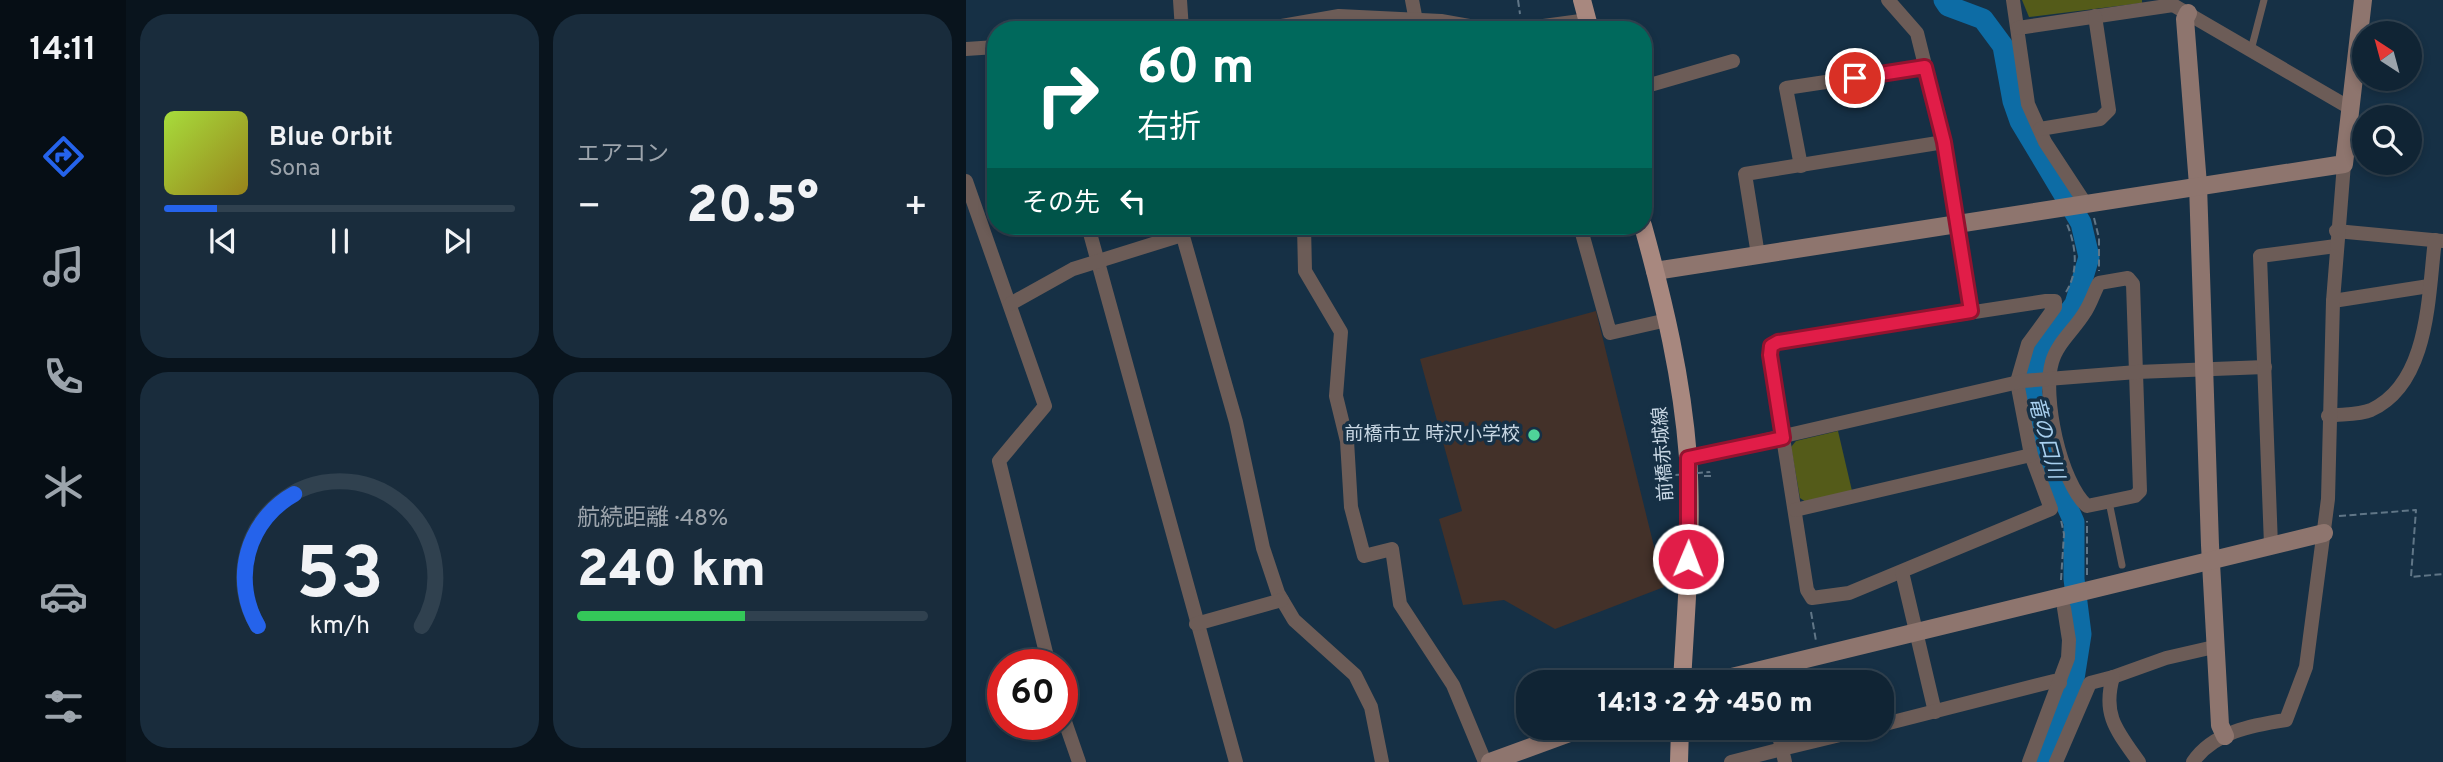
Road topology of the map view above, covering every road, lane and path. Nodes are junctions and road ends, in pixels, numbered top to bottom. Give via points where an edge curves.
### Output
1 (1180, 0) edge
2 (1412, 0) edge
3 (1518, 0) edge
4 (1582, 0) edge
5 (1888, 0) edge
6 (2013, 0) edge
7 (2264, 0) edge
8 (2363, 0) edge
9 (2188, 13) junction
10 (2095, 16) junction
11 (1181, 21) edge
12 (1315, 21) edge
13 (1416, 21) junction
14 (1441, 21) edge
15 (1520, 21) edge
16 (1588, 21) edge
17 (2018, 28) junction
18 (987, 48) edge
19 (966, 49) edge
20 (2251, 51) junction
21 (1733, 61) dead end
22 (1925, 67) junction
23 (1652, 84) edge
24 (2350, 107) junction
25 (2040, 129) junction
26 (1944, 142) junction
27 (2344, 164) junction
28 (1801, 166) junction
29 (966, 181) edge
30 (2198, 185) junction
31 (2087, 206) junction
32 (2062, 213) junction
33 (1957, 224) junction
34 (1090, 235) edge
35 (1168, 235) edge
36 (1182, 235) edge
37 (1304, 235) edge
38 (1583, 235) edge
39 (1646, 235) edge
40 (2336, 239) junction
41 (2439, 240) edge
42 (1758, 255) junction
43 (1098, 262) junction
44 (1656, 271) junction
45 (2100, 276) dead end
46 (2429, 286) junction
47 (2066, 292) dead end
48 (2333, 301) junction
49 (1010, 304) junction
50 (1971, 311) junction
51 (1667, 320) junction
52 (2265, 366) junction
53 (2204, 368) junction
54 (2137, 372) junction
55 (2047, 379) junction
56 (2020, 382) junction
57 (2328, 416) junction
58 (1783, 438) junction
59 (2031, 454) junction
60 (1688, 458) junction
61 (1675, 475) dead end
62 (1704, 483) dead end
63 (2109, 502) junction
64 (1795, 510) junction
65 (2059, 515) dead end
66 (2087, 516) dead end
67 (2325, 525) junction
68 (2271, 545) junction
69 (2210, 558) junction
70 (2122, 565) dead end
71 (1902, 572) junction
72 (2443, 575) edge
73 (2073, 592) junction
74 (1283, 600) junction
75 (1811, 608) dead end
76 (1196, 624) junction
77 (1917, 631) junction
78 (1817, 646) dead end
79 (2214, 647) junction
80 (1045, 649) edge
81 (1683, 670) edge
82 (1760, 670) edge
83 (2113, 677) junction
84 (2060, 683) junction
85 (1935, 712) junction
86 (1894, 722) edge
87 (2225, 736) junction
88 (1071, 740) edge
89 (1549, 740) edge
90 (1680, 740) edge
91 (1832, 740) edge
92 (1784, 755) edge
93 (1079, 762) edge
94 (1236, 762) edge
95 (1382, 762) edge
96 (1488, 762) edge
97 (1679, 762) edge
98 (1731, 762) edge
99 (2029, 762) edge
100 (2056, 762) edge
101 (2139, 762) edge
102 (2193, 762) edge

1 - 11 street
2 - 13 street
3 - 15 path
4 - 16 main road
5 - 22 street via 1917,33
6 - 17 street
7 - 20 lane
8 - 24 street
9 - 10 street via 2172,5
9 - 20 street
9 - 30 street
10 - 17 street
10 - 25 street via 2109,110 2100,119
12 - 13 street via 1339,16
13 - 14 street
17 - 25 street via 2028,104
18 - 19 street
20 - 24 street
21 - 23 street
22 - 26 street
22 - 28 street via 1786,88
24 - 27 street
25 - 31 street
26 - 28 street
26 - 33 street
27 - 30 street
27 - 40 street
28 - 42 street via 1745,174
29 - 49 street
30 - 31 street
30 - 53 street
31 - 32 street
31 - 45 path via 2099,238
32 - 33 street
32 - 47 path via 2076,247
33 - 42 street
33 - 50 street
34 - 43 street
35 - 43 street
36 - 74 street via 1236,422 1263,548
37 - 96 street via 1306,271 1341,332 1336,396 1347,441 1350,506 1364,555 1392,549 1400,604 1453,684
38 - 51 street via 1610,333
39 - 44 main road, 前橋赤城線
40 - 41 street
40 - 48 street
40 - 52 street via 2260,256
41 - 46 street
42 - 44 street
43 - 49 street via 1073,270
43 - 76 street
44 - 51 main road, 前橋赤城線
46 - 48 street
46 - 57 street via 2421,340 2399,389 2370,410
48 - 57 street
49 - 80 street via 1045,406 999,461
50 - 56 street via 2055,301 2028,344
50 - 58 street via 1771,346
51 - 60 main road, 前橋赤城線
52 - 53 street
52 - 68 street
53 - 54 street
53 - 69 street
54 - 55 street
54 - 55 street via 2133,284 2128,278 2099,283 2088,309 2058,348
54 - 63 street via 2140,491
55 - 56 street
55 - 63 street via 2053,430 2070,476 2087,506
56 - 58 street
56 - 59 street
57 - 67 street
58 - 60 street
58 - 64 street
59 - 64 street
59 - 71 street via 2051,504 2046,513
60 - 81 main road, 前橋赤城線
61 - 62 path, bridge via 1710,472 1703,476
63 - 70 lane
64 - 71 street via 1812,598 1849,593
65 - 73 path
66 - 73 path
67 - 68 street
67 - 72 path via 2416,510 2411,577
67 - 87 street via 2306,667 2286,720 2248,726
68 - 69 street
69 - 73 street
69 - 79 street
71 - 77 street
73 - 77 street
73 - 84 street
74 - 76 street
74 - 95 street via 1294,620 1355,675 1371,707
75 - 78 path
76 - 94 street
77 - 82 street
77 - 85 street
79 - 83 street
79 - 87 street
83 - 100 street via 2090,683
83 - 101 street via 2107,706 2120,736
84 - 85 street
84 - 99 street
85 - 86 street
87 - 102 street
88 - 93 street
89 - 96 street
90 - 97 main road
91 - 92 street
92 - 98 street

